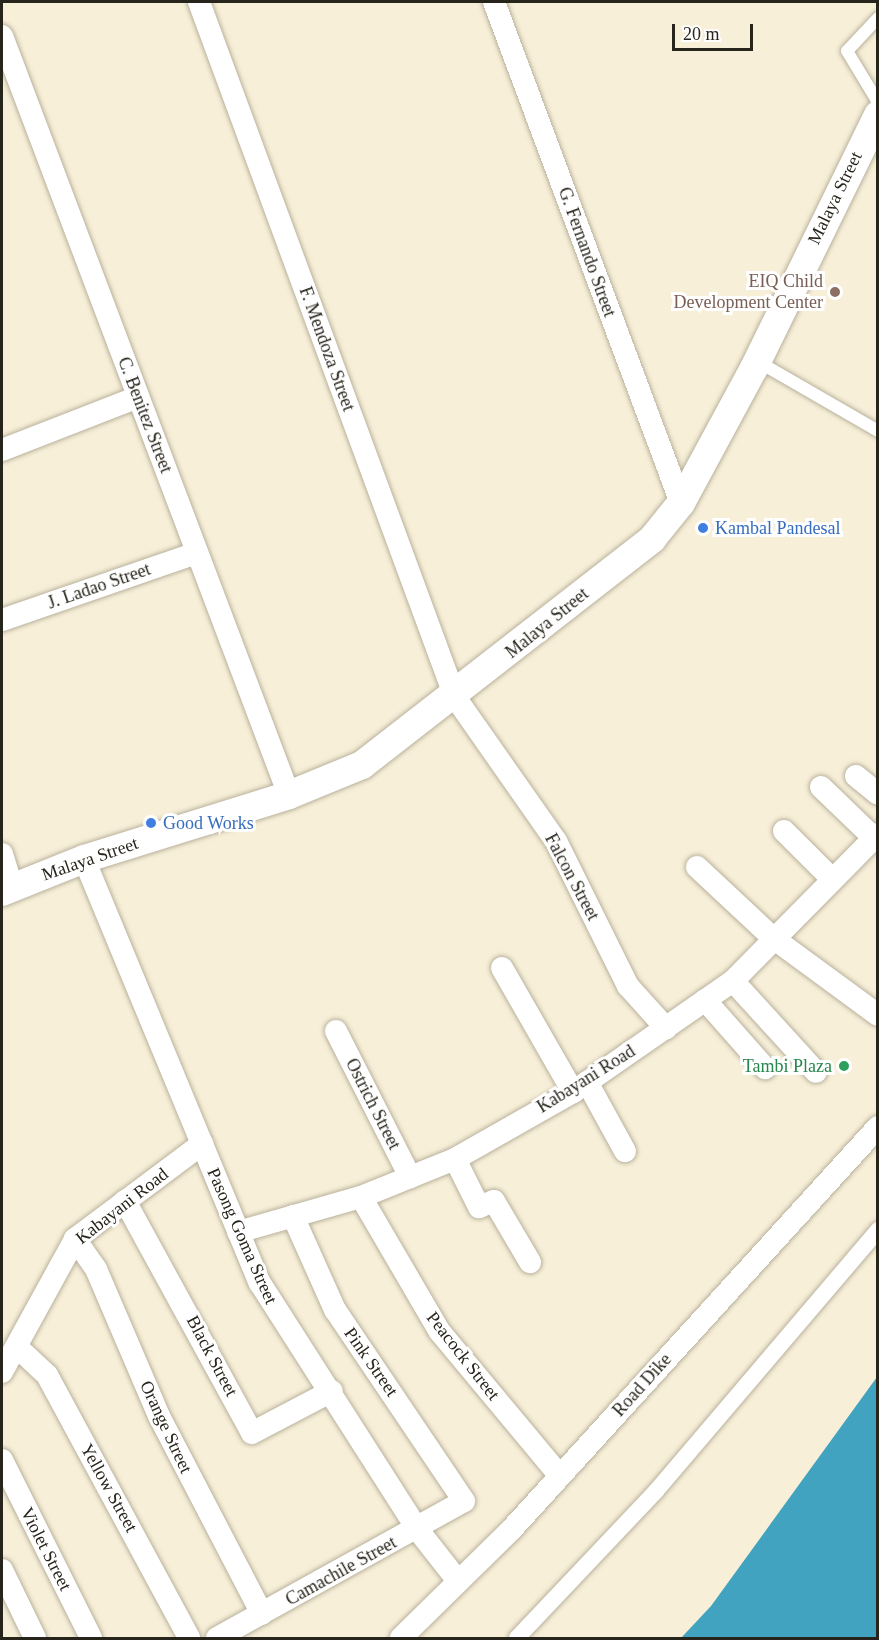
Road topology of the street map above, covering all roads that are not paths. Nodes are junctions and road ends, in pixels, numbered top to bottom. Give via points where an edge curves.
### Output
1 (199, 2) edge
2 (494, 2) edge
3 (878, 18) edge
4 (2, 36) edge
5 (878, 102) edge
6 (878, 115) edge
7 (757, 362) junction
8 (138, 397) junction
9 (878, 432) edge
10 (2, 450) edge
11 (681, 503) junction
12 (197, 553) junction
13 (2, 620) edge
14 (455, 697) junction
15 (856, 776) dead end
16 (821, 787) dead end
17 (878, 794) edge
18 (289, 795) junction
19 (784, 831) dead end
20 (876, 836) edge
21 (2, 854) edge
22 (84, 860) junction
23 (697, 867) dead end
24 (832, 879) junction
25 (7, 889) edge
26 (773, 938) junction
27 (502, 968) dead end
28 (733, 981) junction
29 (705, 1000) junction
30 (878, 1015) edge
31 (666, 1028) junction
32 (336, 1030) dead end
33 (765, 1068) dead end
34 (816, 1072) dead end
35 (580, 1087) junction
36 (878, 1127) edge
37 (202, 1144) junction
38 (625, 1151) dead end
39 (455, 1159) junction
40 (410, 1177) junction
41 (360, 1197) junction
42 (125, 1201) junction
43 (292, 1216) junction
44 (878, 1230) edge
45 (238, 1232) junction
46 (75, 1239) junction
47 (530, 1262) dead end
48 (17, 1347) junction
49 (2, 1372) edge
50 (332, 1391) junction
51 (2, 1460) edge
52 (560, 1476) junction
53 (464, 1501) joint
54 (418, 1530) junction
55 (2, 1570) edge
56 (458, 1581) junction
57 (262, 1614) junction
58 (35, 1638) edge
59 (91, 1638) edge
60 (189, 1638) edge
61 (217, 1638) edge
62 (401, 1638) edge
63 (517, 1638) edge

1 - 14 street, F. Mendoza Street
2 - 11 street, G. Fernando Street
3 - 5 lane via 847,51
4 - 8 street, C. Benitez Street
6 - 7 street, Malaya Street
7 - 9 lane
7 - 11 street, Malaya Street
8 - 10 street
8 - 12 street, C. Benitez Street
11 - 14 street, Malaya Street via 652,539
12 - 13 street, J. Ladao Street
12 - 18 street, C. Benitez Street
14 - 18 street, Malaya Street via 362,765
14 - 31 street, Falcon Street via 556,841 628,986
15 - 17 street
16 - 20 street
18 - 22 street, Malaya Street
19 - 24 street
20 - 24 street, Kabayani Road
21 - 25 street
22 - 25 street, Malaya Street
22 - 37 street, Pasong Goma Street
23 - 26 street
24 - 26 street, Kabayani Road
26 - 28 street, Kabayani Road
26 - 30 street
27 - 35 street
28 - 29 street, Kabayani Road
28 - 34 street
29 - 31 street, Kabayani Road
29 - 33 street
31 - 35 street, Kabayani Road
32 - 40 street, Ostrich Street
35 - 38 street
35 - 39 street, Kabayani Road
36 - 52 street, Road Dike
37 - 42 street, Kabayani Road
37 - 45 street, Pasong Goma Street
39 - 40 street, Kabayani Road
39 - 47 street via 479,1207 494,1201
40 - 41 street, Kabayani Road
41 - 43 street, Kabayani Road
41 - 52 street, Peacock Street via 440,1332
42 - 46 street, Kabayani Road
42 - 50 street, Black Street via 252,1432
43 - 45 street, Kabayani Road
43 - 53 street, Pink Street via 335,1310
44 - 63 street via 656,1491
45 - 50 street, Pasong Goma Street via 282,1322
46 - 48 street, Kabayani Road
46 - 57 street, Orange Street via 96,1269 159,1416
48 - 49 street, Kabayani Road
48 - 60 street, Yellow Street via 47,1375
50 - 54 street, Pasong Goma Street
51 - 59 street, Violet Street
52 - 56 street, Road Dike
53 - 54 street, Camachile Street
54 - 56 street, Pasong Goma Street
54 - 57 street, Camachile Street
55 - 58 street
56 - 62 street, Road Dike
57 - 61 street, Camachile Street

